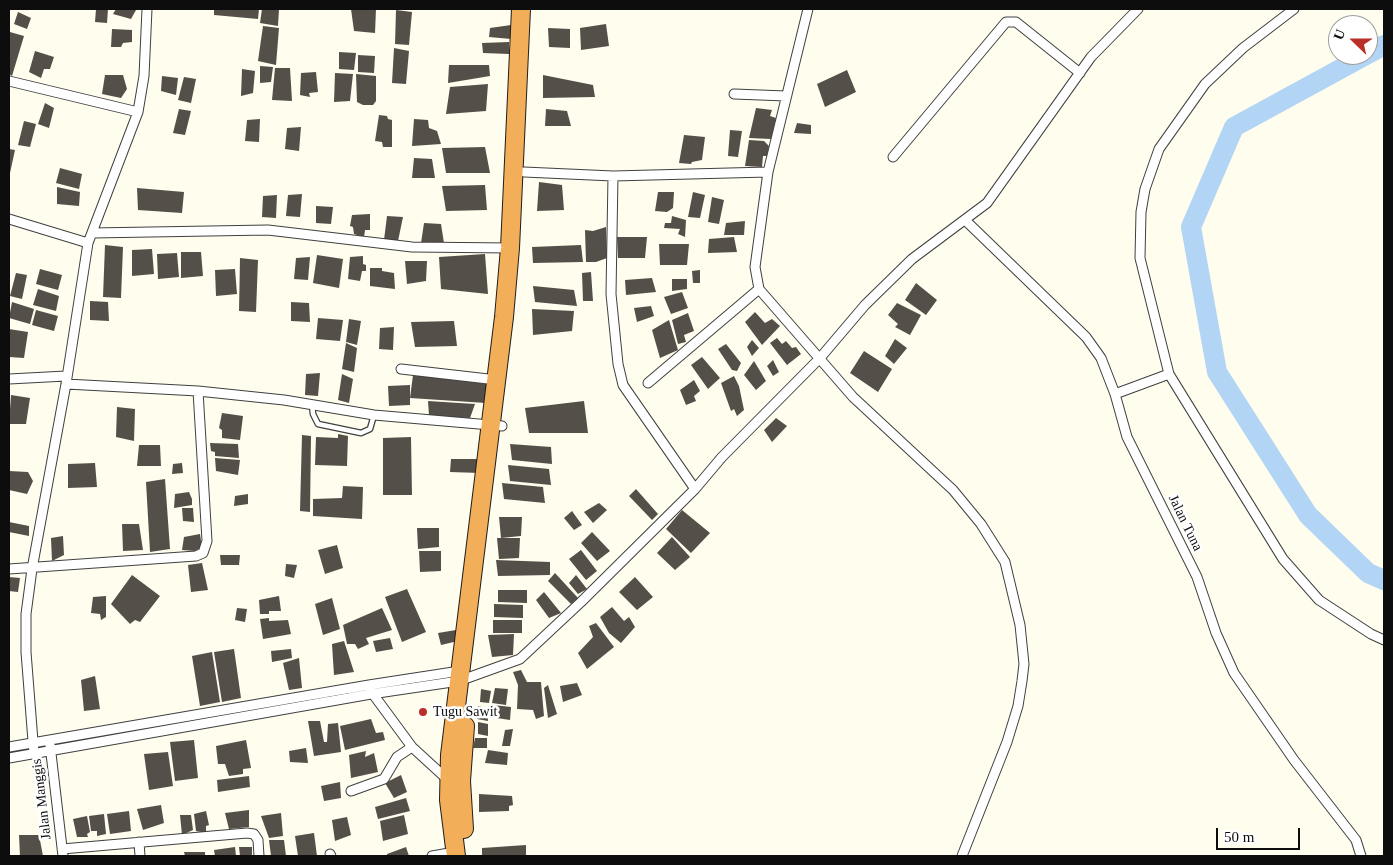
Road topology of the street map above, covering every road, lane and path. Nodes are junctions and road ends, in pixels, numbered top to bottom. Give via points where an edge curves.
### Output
1 (146, 9) edge
2 (521, 9) edge
3 (533, 9) edge
4 (808, 9) edge
5 (1138, 9) edge
6 (1294, 9) edge
7 (1080, 73) junction
8 (9, 81) edge
9 (734, 94) dead end
10 (786, 96) junction
11 (138, 112) junction
12 (894, 157) dead end
13 (524, 172) junction
14 (768, 172) junction
15 (613, 176) junction
16 (9, 219) edge
17 (965, 220) junction
18 (92, 233) junction
19 (88, 243) junction
20 (510, 248) junction
21 (759, 289) junction
22 (820, 358) junction
23 (402, 369) dead end
24 (1169, 374) junction
25 (9, 379) edge
26 (66, 380) junction
27 (497, 380) junction
28 (648, 383) dead end
29 (198, 391) junction
30 (1115, 394) junction
31 (312, 404) junction
32 (374, 415) junction
33 (497, 426) junction
34 (695, 489) junction
35 (9, 569) edge
36 (32, 569) junction
37 (1384, 640) edge
38 (463, 676) junction
39 (370, 689) junction
40 (49, 739) junction
41 (33, 743) junction
42 (9, 747) edge
43 (412, 747) junction
44 (50, 750) junction
45 (34, 754) junction
46 (9, 758) edge
47 (448, 780) junction
48 (351, 792) dead end
49 (139, 842) junction
50 (63, 853) edge
51 (460, 855) edge
52 (140, 856) edge
53 (259, 856) edge
54 (432, 856) edge
55 (962, 856) edge
56 (1360, 856) edge

1 - 11 street via 144,76
2 - 20 highway
3 - 13 highway
4 - 10 street
5 - 7 street via 1090,57
6 - 24 street via 1243,48 1205,84 1159,149 1145,189 1140,258
7 - 12 street via 1016,22 1006,22
7 - 17 street via 1004,181 987,202
8 - 11 street
9 - 10 street
10 - 14 street
11 - 18 street
13 - 15 street
13 - 33 highway via 520,254
14 - 15 street
14 - 21 street via 755,267
15 - 34 street via 611,294 623,385
16 - 19 street
17 - 22 street via 912,259 865,305
17 - 30 street, Jalan Tuna via 1086,337 1101,358
18 - 19 street
18 - 20 street via 268,230 412,247
19 - 26 street
20 - 27 highway
21 - 22 street
21 - 28 street
22 - 34 street via 722,457
22 - 55 street via 853,397 953,490 981,524 1005,562 1020,625 1024,664 1022,681 1008,742
23 - 27 street
24 - 30 street
24 - 37 street via 1284,559 1318,600
25 - 26 street
26 - 29 street
26 - 36 street
27 - 33 highway
29 - 31 street
29 - 36 street via 207,541 203,554
30 - 56 street, Jalan Tuna via 1128,437 1197,577 1234,674 1294,760 1356,840
31 - 32 street
31 - 32 lane via 312,414 318,424 361,433 370,429
32 - 33 street
33 - 38 highway
34 - 38 street via 532,650 510,664
35 - 36 street
36 - 41 street via 26,614 26,652
38 - 39 street
38 - 47 highway
38 - 51 highway
39 - 40 street
39 - 43 street
39 - 44 street
40 - 41 street
40 - 44 street, Jalan Manggis
41 - 42 street
41 - 45 street
43 - 47 street
43 - 48 street via 397,757 384,779
44 - 45 street
44 - 50 street, Jalan Manggis
45 - 46 street
47 - 51 highway
49 - 50 street
49 - 52 street
49 - 53 street via 248,833 254,834 258,840
51 - 54 street

